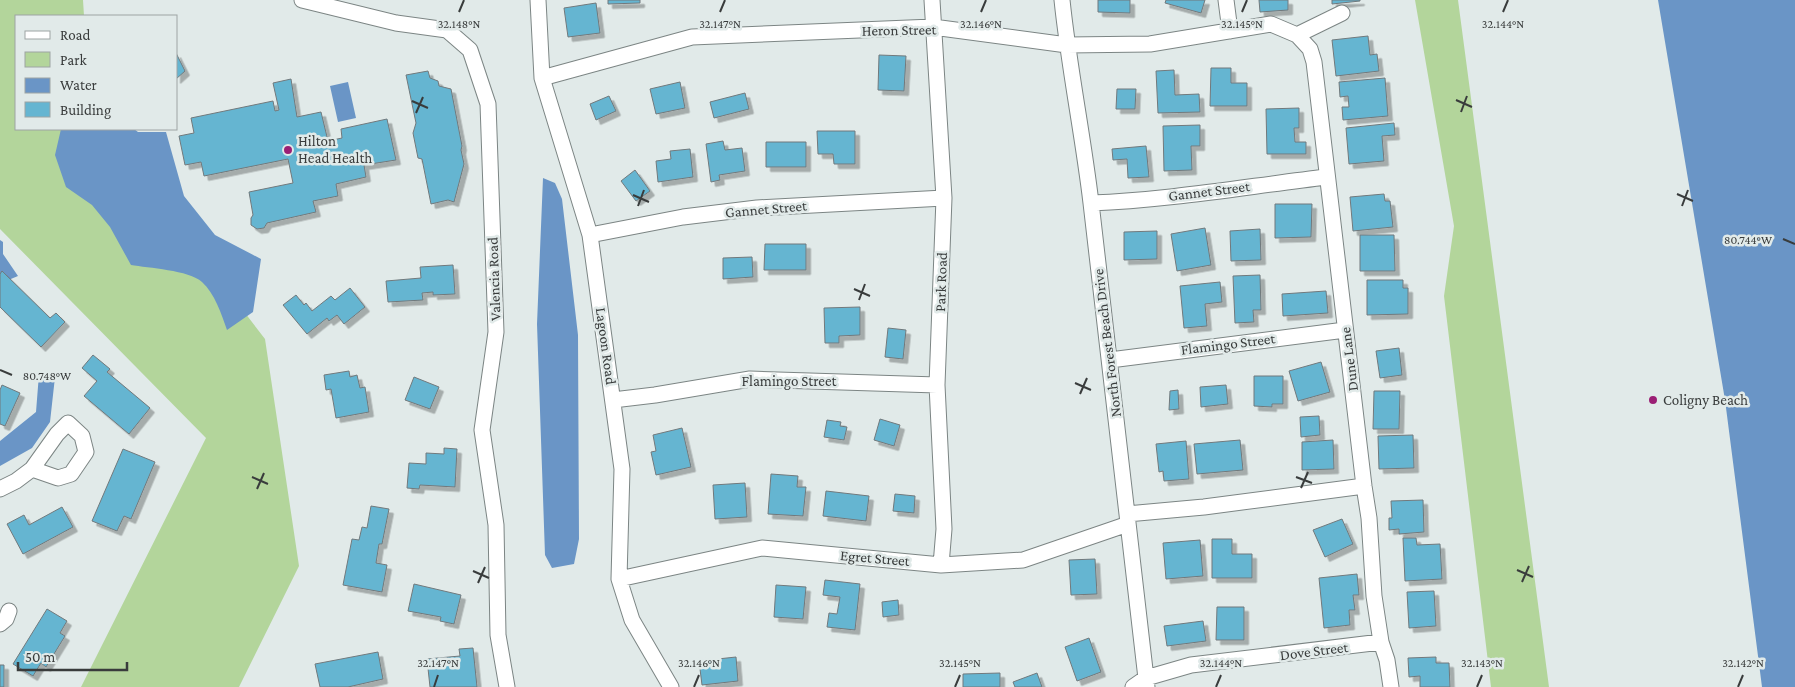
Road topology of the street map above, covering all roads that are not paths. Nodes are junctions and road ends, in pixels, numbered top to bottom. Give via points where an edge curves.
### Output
1 (302, 0) edge
2 (538, 0) edge
3 (932, 0) edge
4 (1062, 0) edge
5 (1226, 0) edge
6 (1342, 13) dead end
7 (933, 28) junction
8 (1230, 31) junction
9 (1297, 35) junction
10 (1067, 45) junction
11 (542, 78) junction
12 (1327, 176) junction
13 (944, 198) junction
14 (1091, 203) junction
15 (590, 235) junction
16 (1346, 330) junction
17 (1110, 360) junction
18 (937, 385) junction
19 (613, 400) junction
20 (32, 469) dead end
21 (1364, 486) junction
22 (0, 489) edge
23 (1127, 519) junction
24 (941, 565) junction
25 (619, 579) junction
26 (9, 610) dead end
27 (0, 624) edge
28 (1381, 642) junction
29 (1146, 683) edge
30 (507, 687) edge
31 (671, 687) edge
32 (1133, 687) edge
33 (1391, 687) edge

1 - 30 street, Valencia Road via 396,23 447,30 470,50 488,104 496,332 482,430 496,525 498,634
2 - 11 street, Lagoon Road
3 - 7 street, Park Road
4 - 10 street, North Forest Beach Drive
5 - 8 street
6 - 9 street
7 - 10 street, Heron Street
7 - 11 street, Heron Street via 692,37
7 - 13 street, Park Road
8 - 9 street, Heron Street via 1271,24
8 - 10 street, Heron Street via 1150,44
9 - 12 street, Dune Lane via 1310,49 1314,62
10 - 14 street, North Forest Beach Drive
11 - 15 street, Lagoon Road
12 - 14 street, Gannet Street via 1123,202
12 - 16 street, Dune Lane
13 - 15 street, Gannet Street via 757,208 675,218
13 - 18 street, Park Road
14 - 17 street, North Forest Beach Drive
15 - 19 street, Lagoon Road
16 - 17 street, Flamingo Street
16 - 21 street, Dune Lane
17 - 23 street, North Forest Beach Drive
18 - 19 street, Flamingo Street via 750,379
18 - 24 street, Park Road via 944,529
19 - 25 street, Lagoon Road via 622,469
20 - 22 street
21 - 23 street, Egret Street
21 - 28 street, Dune Lane
23 - 24 street, Egret Street via 1122,525 1023,560
23 - 29 street, North Forest Beach Drive
24 - 25 street, Egret Street via 762,548
25 - 31 street, Lagoon Road via 632,620
26 - 27 street
28 - 29 street, Dove Street via 1191,665
28 - 33 street, Dune Lane
29 - 32 street, Dove Street

